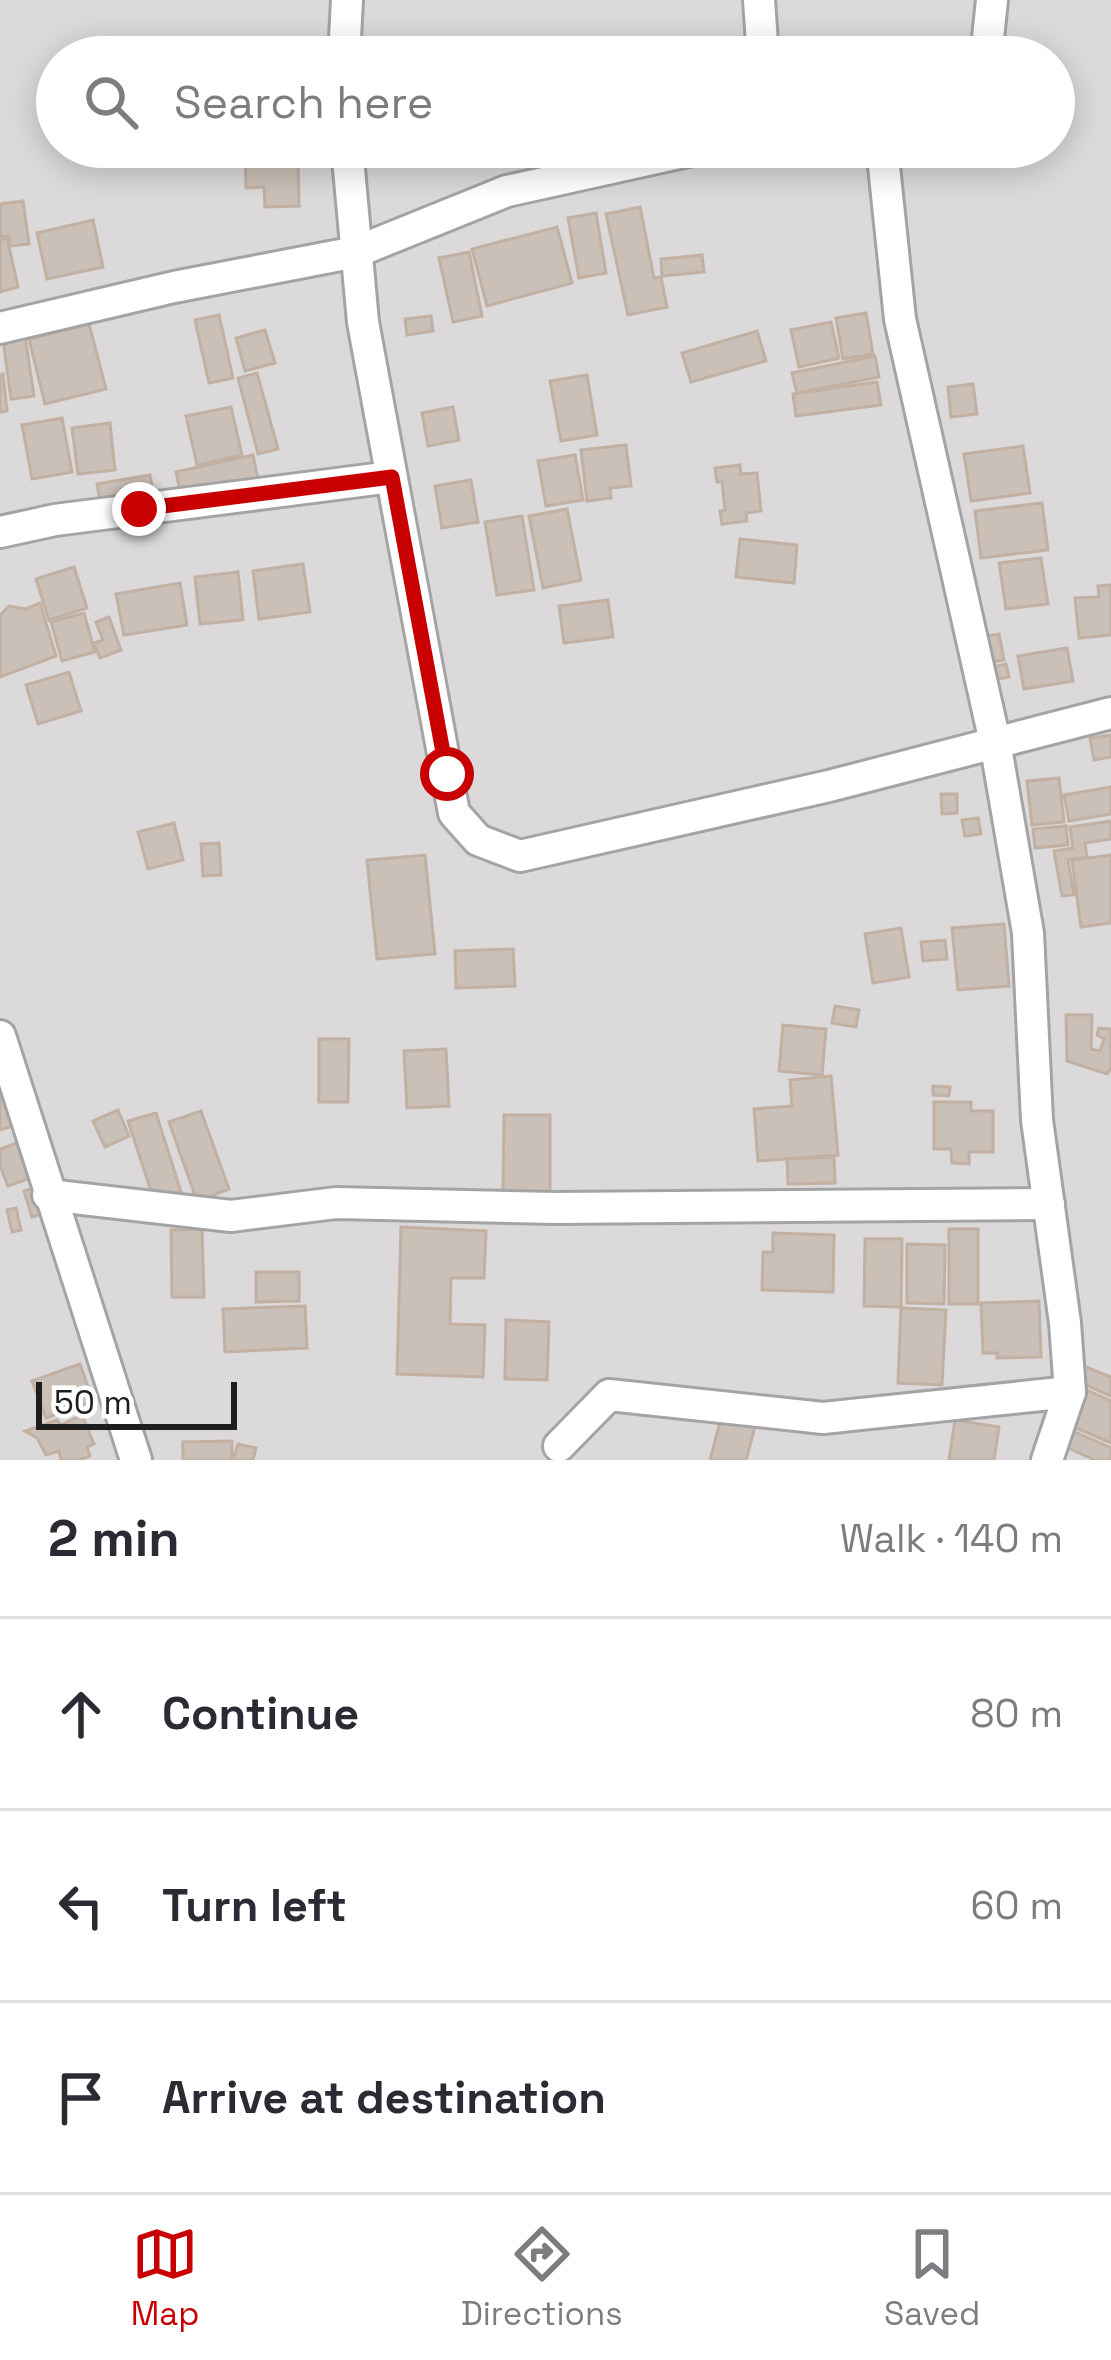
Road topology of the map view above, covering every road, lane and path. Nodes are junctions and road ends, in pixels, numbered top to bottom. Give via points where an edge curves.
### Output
1 (347, 0) edge
2 (759, 0) edge
3 (992, 0) edge
4 (345, 36) edge
5 (762, 36) edge
6 (988, 36) edge
7 (349, 168) edge
8 (611, 168) edge
9 (884, 168) edge
10 (356, 252) junction
11 (0, 328) edge
12 (392, 477) junction
13 (0, 532) edge
14 (1111, 712) edge
15 (995, 742) junction
16 (0, 1036) edge
17 (48, 1195) junction
18 (1049, 1204) junction
19 (1070, 1392) junction
20 (559, 1446) dead end
21 (136, 1460) edge
22 (1047, 1460) edge

1 - 4 street
2 - 5 street
3 - 6 street
7 - 10 street
8 - 10 street via 507,191
9 - 15 street via 900,319
10 - 11 street
10 - 12 street
12 - 13 street
12 - 15 street via 454,813 478,840 520,856
14 - 15 street
15 - 18 street via 1028,933
16 - 17 street
17 - 18 street via 231,1216 336,1203
17 - 21 street
18 - 19 street
19 - 20 street via 823,1418 609,1395
19 - 22 street

